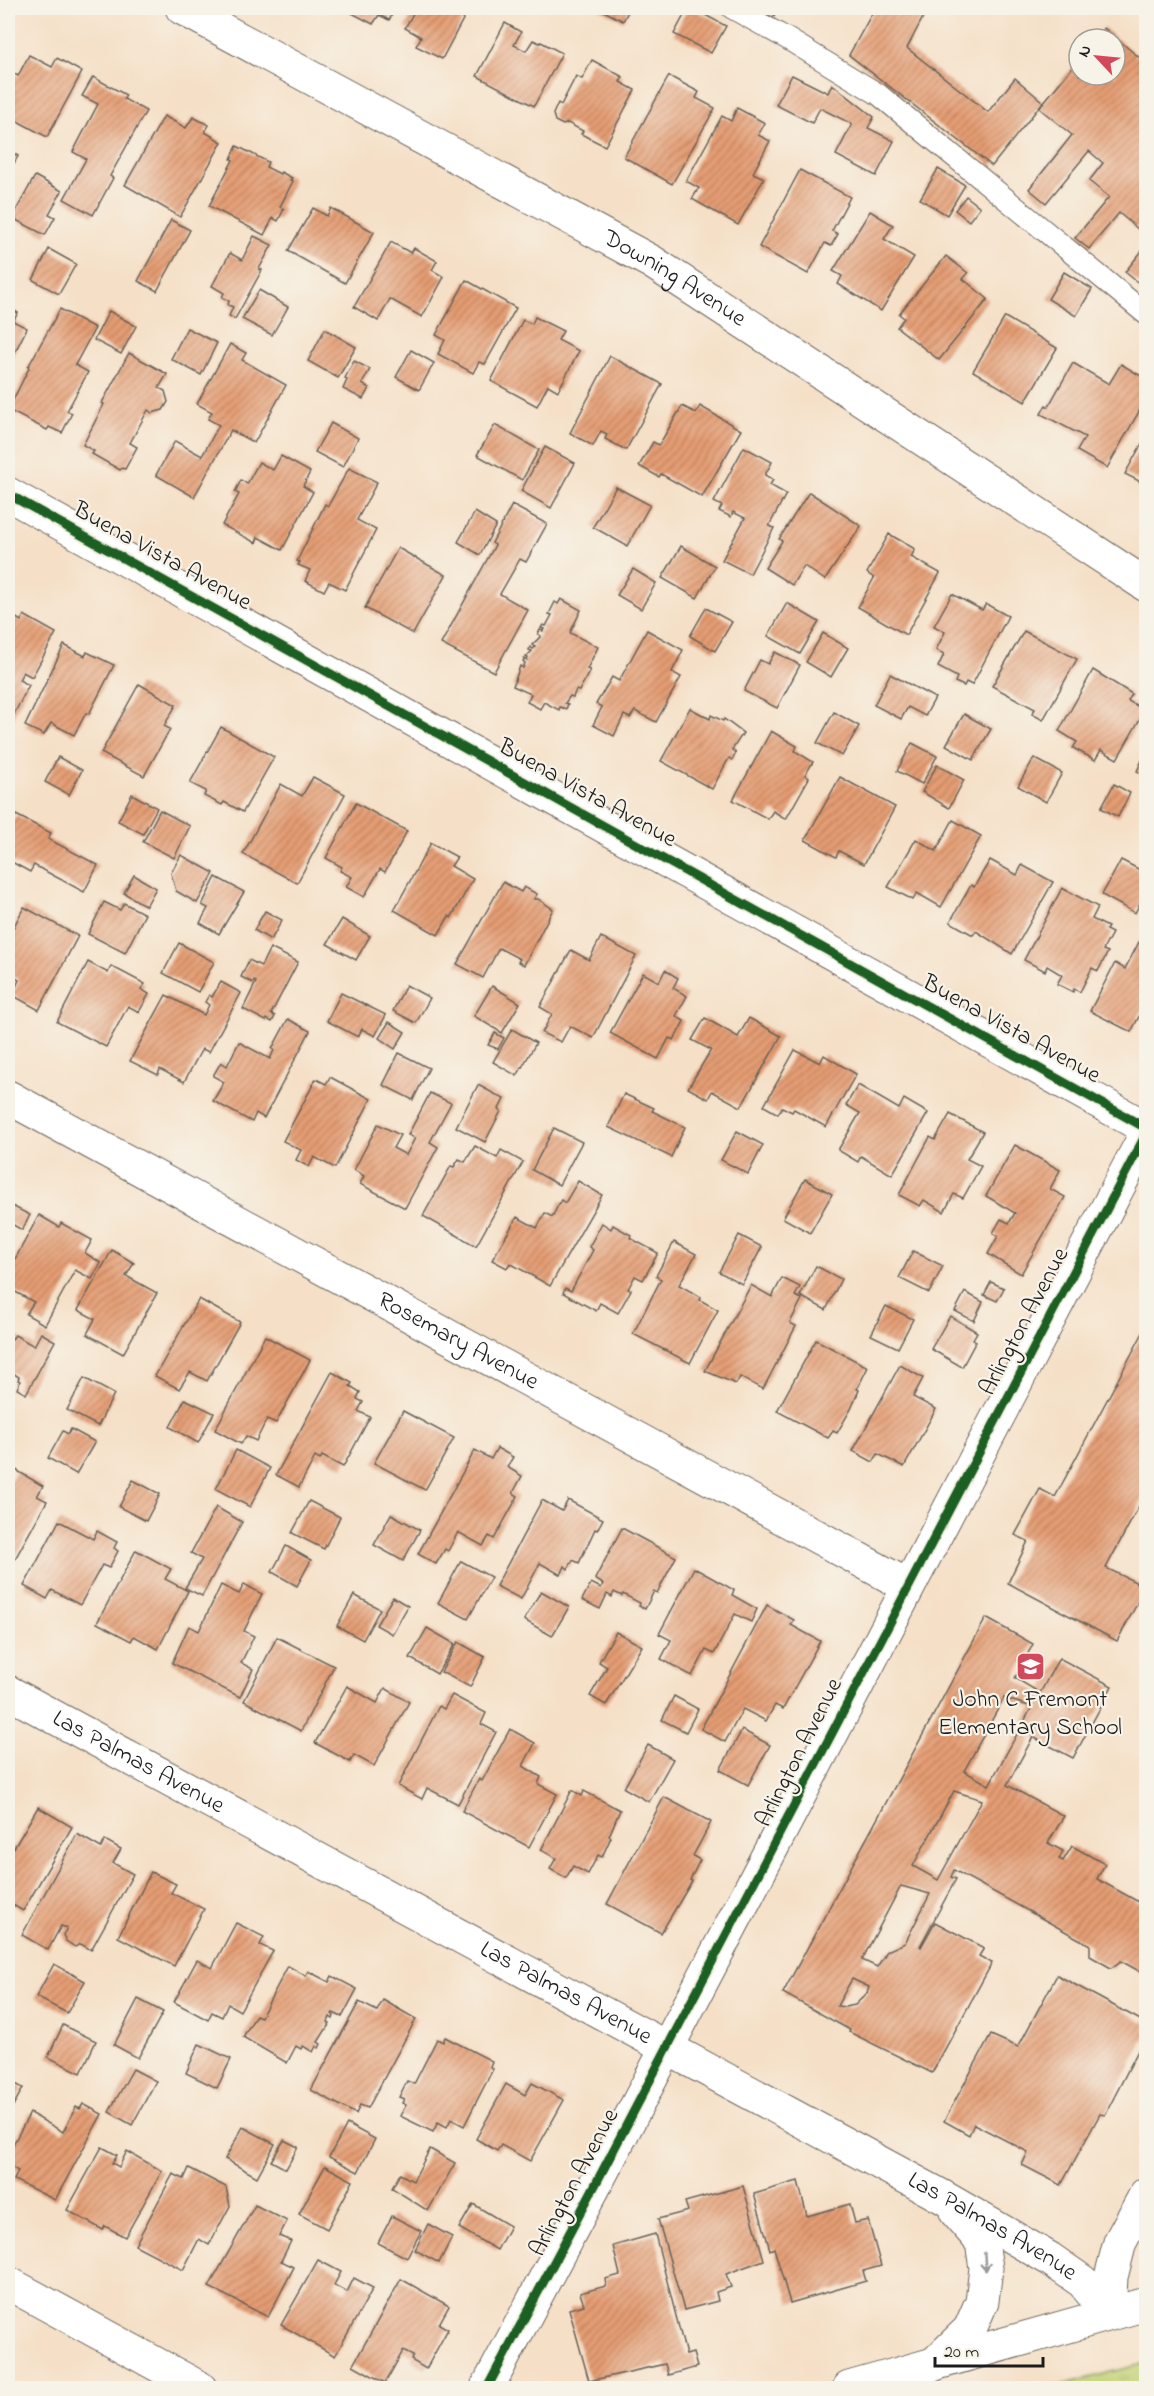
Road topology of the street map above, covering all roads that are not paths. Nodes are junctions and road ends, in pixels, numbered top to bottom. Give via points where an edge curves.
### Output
1 (182, 8) edge
2 (732, 8) edge
3 (1146, 314) edge
4 (8, 494) edge
5 (1146, 585) edge
6 (8, 1097) edge
7 (1146, 1128) edge
8 (1146, 1134) edge
9 (908, 1586) junction
10 (8, 1692) edge
11 (669, 2048) junction
12 (1146, 2194) edge
13 (943, 2197) junction
14 (8, 2283) edge
15 (1146, 2304) edge
16 (1109, 2314) junction
17 (933, 2365) junction
18 (490, 2385) edge
19 (200, 2388) edge
20 (849, 2388) edge

1 - 5 street, Downing Avenue via 652,262
2 - 3 lane via 878,94
4 - 7 street, Buena Vista Avenue
6 - 9 street, Rosemary Avenue
8 - 9 street, Arlington Avenue
9 - 11 street, Arlington Avenue
10 - 11 street, Las Palmas Avenue
11 - 13 street, Las Palmas Avenue
11 - 18 street, Arlington Avenue
12 - 16 street via 1120,2242 1111,2277
13 - 16 street, Las Palmas Avenue via 1083,2282
13 -> 17 street via 982,2242 986,2268 982,2301 970,2329
14 - 19 street
15 - 16 street
16 - 17 street
17 - 20 street

